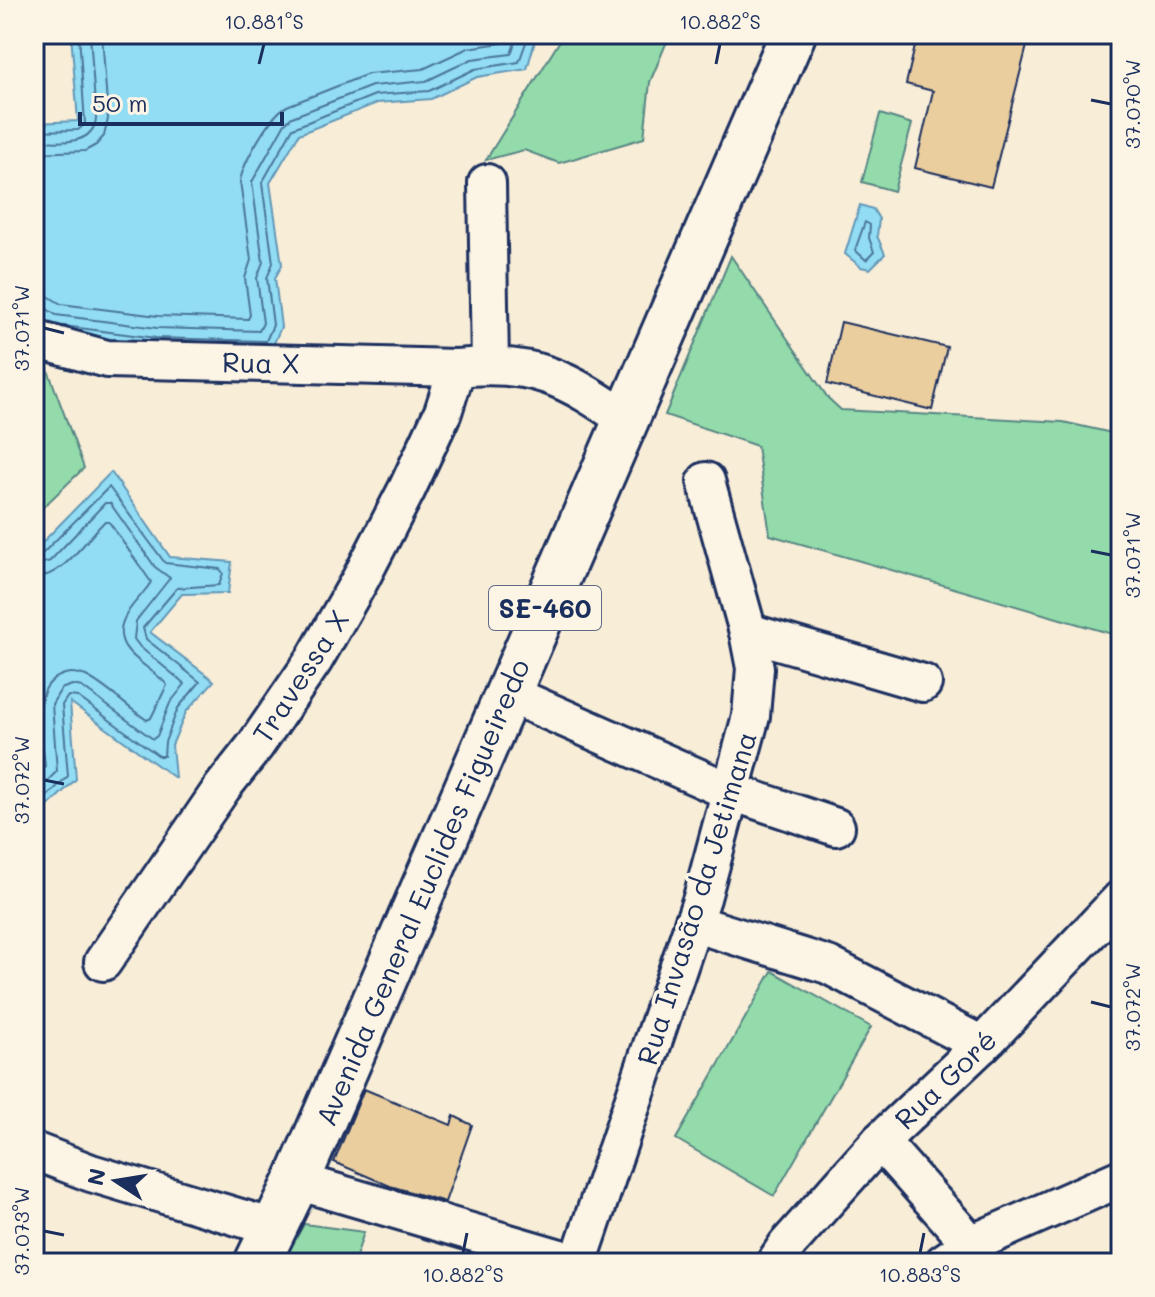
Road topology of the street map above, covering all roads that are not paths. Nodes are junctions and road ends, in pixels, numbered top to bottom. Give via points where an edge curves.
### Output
1 (793, 34) edge
2 (487, 183) dead end
3 (34, 339) edge
4 (474, 366) junction
5 (628, 421) junction
6 (706, 481) dead end
7 (748, 632) junction
8 (923, 683) dead end
9 (507, 693) junction
10 (729, 791) junction
11 (836, 827) dead end
12 (1121, 899) edge
13 (693, 923) junction
14 (103, 962) dead end
15 (982, 1045) junction
16 (880, 1141) junction
17 (34, 1151) edge
18 (1121, 1178) edge
19 (297, 1181) junction
20 (266, 1245) edge
21 (957, 1254) edge
22 (577, 1263) edge
23 (775, 1263) edge

1 - 5 main road, Avenida General Euclides Figueiredo / SE-460
2 - 4 street
3 - 4 street, Rua X via 107,359
4 - 5 street, Rua X via 522,367 567,382
4 - 14 street, Travessa X via 443,412 314,660
5 - 9 main road, Avenida General Euclides Figueiredo / SE-460
6 - 7 street, Rua Invasão da Jetimana
7 - 8 street
7 - 10 street, Rua Invasão da Jetimana via 755,686
9 - 10 street
9 - 19 main road, Avenida General Euclides Figueiredo / SE-460
10 - 11 street
10 - 13 street, Rua Invasão da Jetimana
12 - 15 street, Rua Goré
13 - 15 street via 828,965
13 - 22 street, Rua Invasão da Jetimana
15 - 16 street, Rua Goré
16 - 21 street
16 - 23 street, Rua Goré
17 - 20 street
18 - 21 street
19 - 20 main road, Avenida General Euclides Figueiredo / SE-460
19 - 22 street

